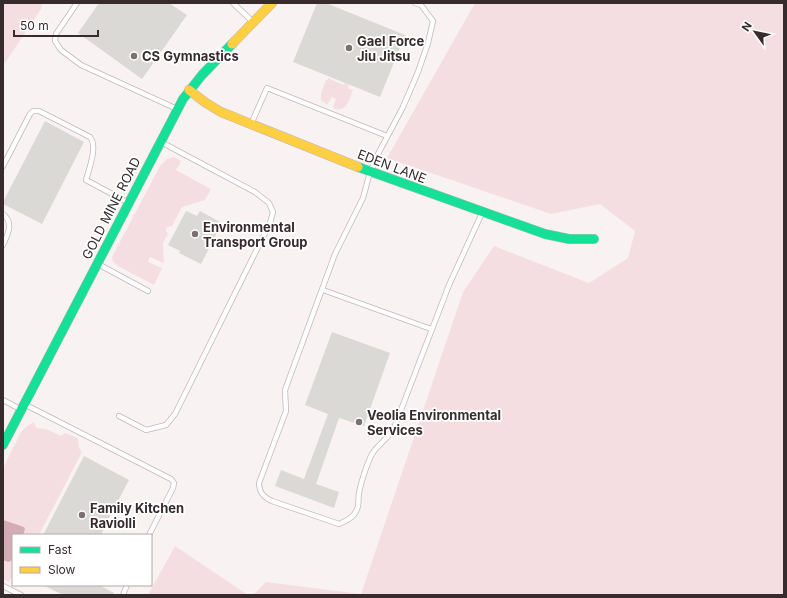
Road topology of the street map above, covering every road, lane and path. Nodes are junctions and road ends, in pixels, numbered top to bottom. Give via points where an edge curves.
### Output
1 (77, 3) edge
2 (233, 3) edge
3 (272, 3) edge
4 (415, 3) edge
5 (254, 22) junction
6 (190, 90) junction
7 (177, 109) junction
8 (251, 124) junction
9 (387, 136) junction
10 (160, 141) junction
11 (3, 166) edge
12 (370, 172) junction
13 (128, 203) junction
14 (482, 213) junction
15 (3, 214) edge
16 (594, 239) dead end
17 (3, 245) edge
18 (97, 263) junction
19 (323, 290) junction
20 (148, 291) dead end
21 (431, 329) junction
22 (3, 400) edge
23 (23, 407) junction
24 (119, 416) dead end
25 (3, 445) edge
26 (150, 534) edge
27 (3, 586) edge
28 (21, 595) edge

1 - 7 lane via 56,34 55,41 61,50 82,65
2 - 5 lane
3 - 5 street, GOLD MINE ROAD
4 - 9 lane via 421,5 433,21 418,72
5 - 6 street, GOLD MINE ROAD
6 - 7 street, GOLD MINE ROAD
6 - 8 street, EDEN LANE via 221,112
7 - 10 street, GOLD MINE ROAD
8 - 9 lane via 267,88
8 - 12 street, EDEN LANE
9 - 12 lane
10 - 13 street, GOLD MINE ROAD
10 - 24 lane via 255,192 269,203 273,212 270,223 175,414 166,425 146,430
11 - 13 lane via 30,114 39,111 90,137 94,142 94,149 86,180
12 - 14 street, EDEN LANE
12 - 19 lane via 363,198 335,254
13 - 18 street, GOLD MINE ROAD
14 - 16 street, EDEN LANE via 558,238
14 - 21 lane
15 - 17 lane via 10,228
18 - 20 lane
18 - 23 street, GOLD MINE ROAD
19 - 21 lane
19 - 21 lane via 285,390 286,411 259,483 261,493 272,501 339,524 352,518 358,508 359,491 371,456 394,428
22 - 23 lane
23 - 25 street, GOLD MINE ROAD
23 - 26 lane via 171,479 174,483 173,488
27 - 28 lane

